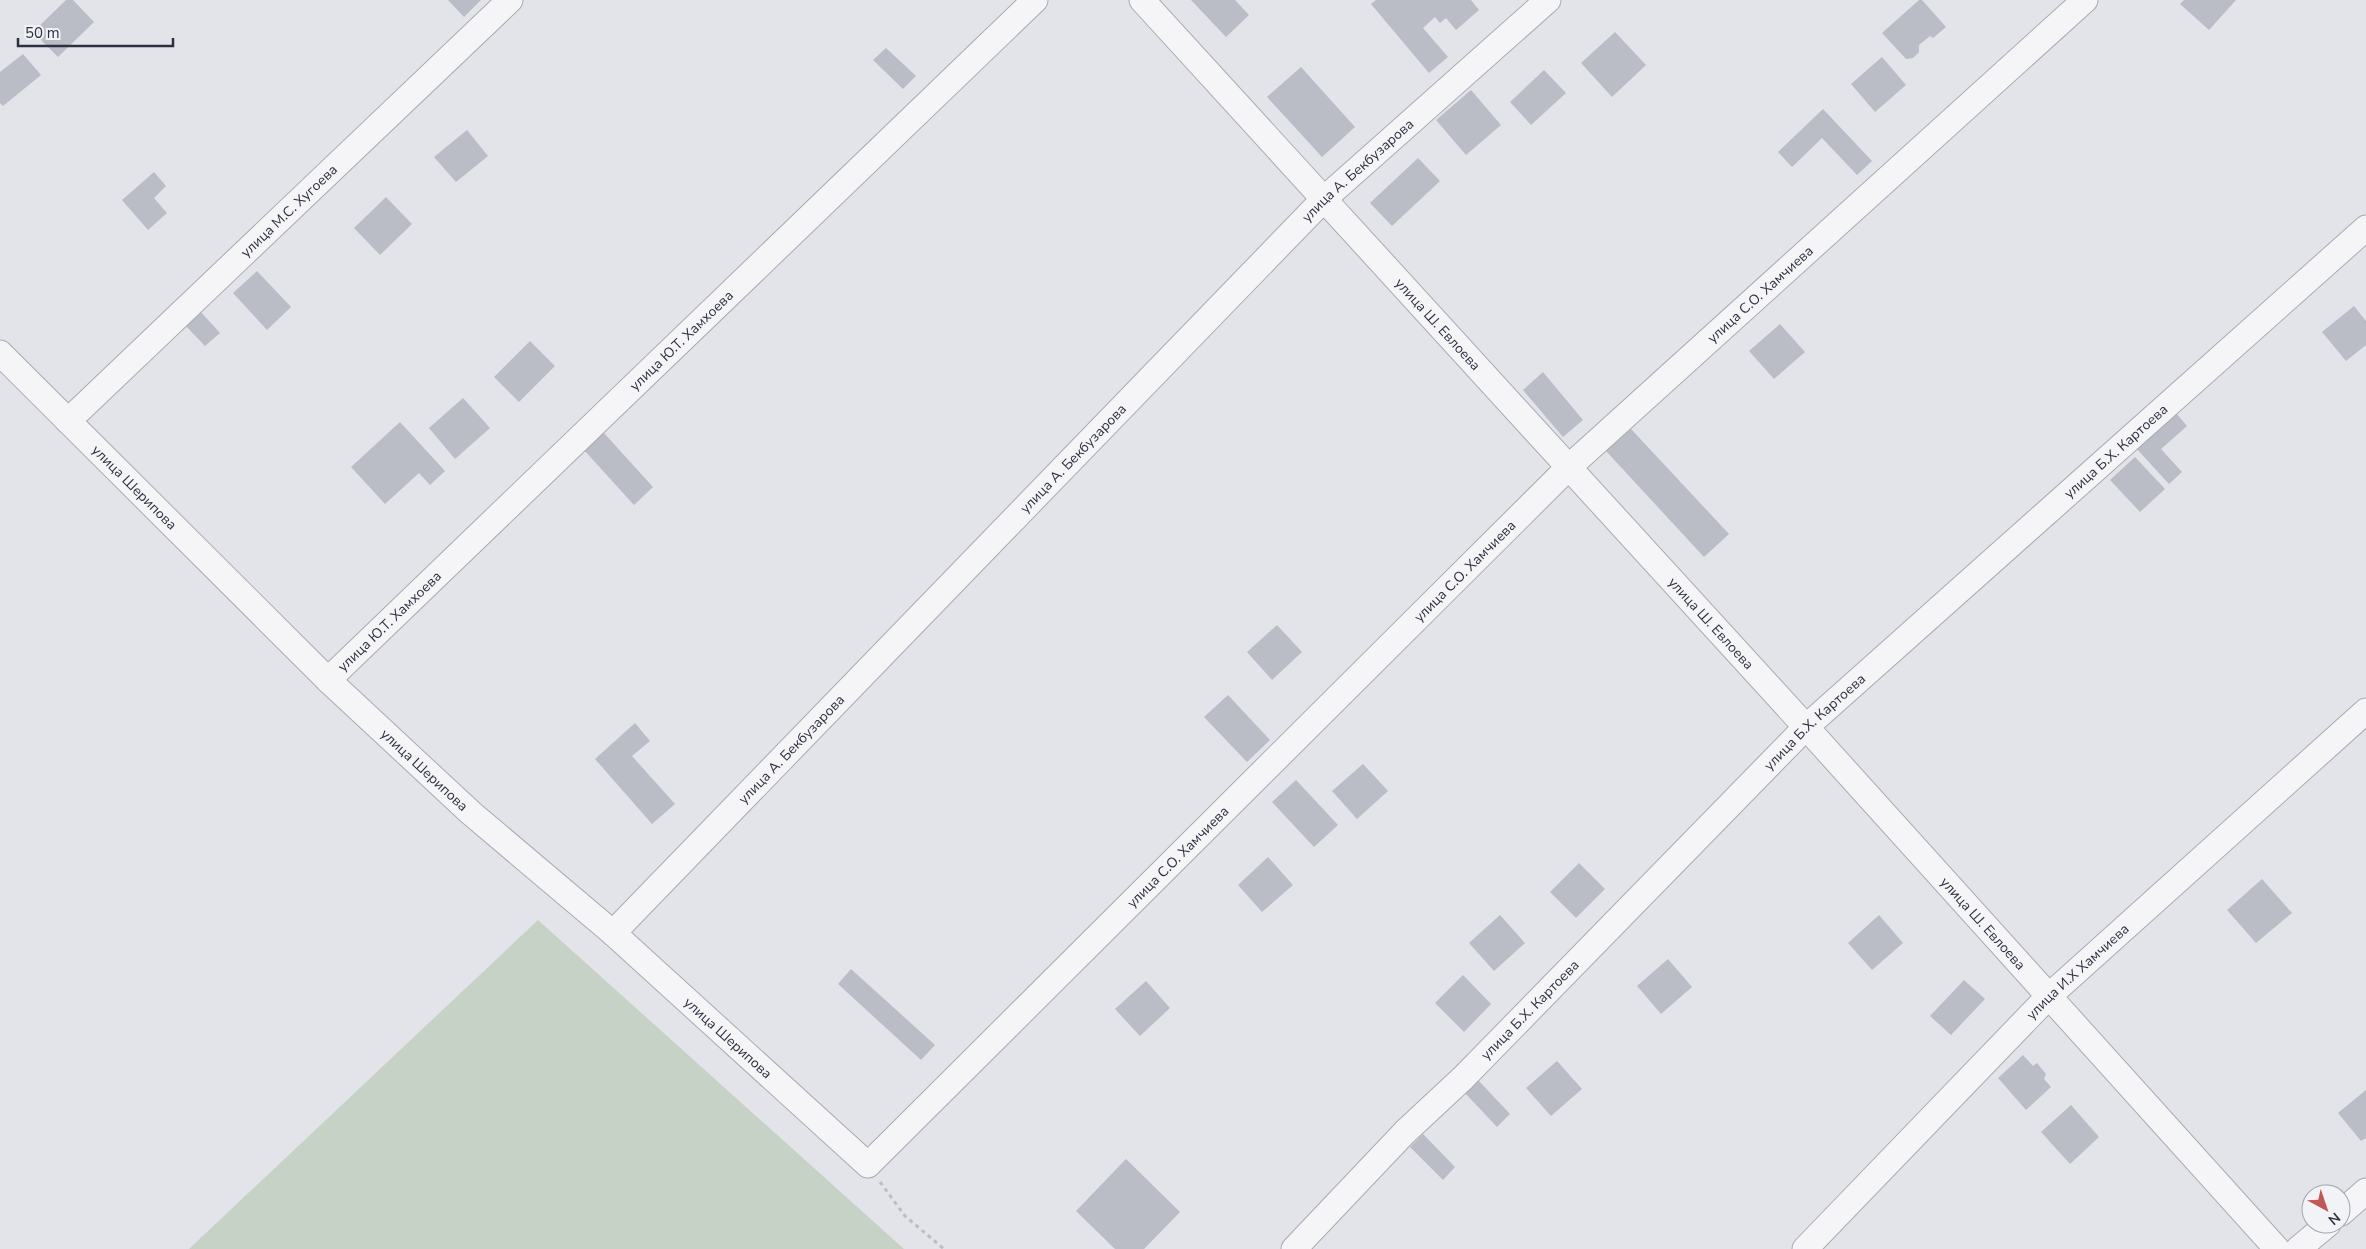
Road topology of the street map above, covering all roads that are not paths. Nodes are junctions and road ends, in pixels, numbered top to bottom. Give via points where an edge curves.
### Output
1 (510, 0) edge
2 (1035, 0) edge
3 (1142, 0) edge
4 (1548, 0) edge
5 (2085, 0) edge
6 (1324, 199) junction
7 (2366, 228) edge
8 (0, 353) edge
9 (68, 420) junction
10 (1569, 467) junction
11 (328, 680) junction
12 (2366, 711) edge
13 (1806, 726) junction
14 (613, 933) junction
15 (2049, 996) junction
16 (868, 1165) joint
17 (2366, 1191) edge
18 (2351, 1204) edge
19 (2316, 1234) edge
20 (1294, 1249) edge
21 (1805, 1249) edge
22 (2277, 1249) edge
23 (2298, 1249) edge

1 - 9 street, улица М.С. Хугоева
2 - 11 street, улица Ю.Т. Хамхоева
3 - 6 street, улица Ш. Евлоева
4 - 6 street, улица А. Бекбузарова
5 - 10 street, улица С.О. Хамчиева
6 - 10 street, улица Ш. Евлоева
6 - 14 street, улица А. Бекбузарова
7 - 13 street, улица Б.Х. Картоева
8 - 9 street, улица Шерипова
9 - 11 street, улица Шерипова
10 - 13 street, улица Ш. Евлоева
10 - 16 street, улица С.О. Хамчиева
11 - 14 street, улица Шерипова via 470,813
12 - 15 street, улица И.Х Хамчиева
13 - 15 street, улица Ш. Евлоева
13 - 20 street, улица Б.Х. Картоева via 1463,1078 1405,1132
14 - 16 street, улица Шерипова
15 - 21 street, улица И.Х Хамчиева
15 - 22 street, улица Ш. Евлоева
17 - 18 street
19 - 23 street

